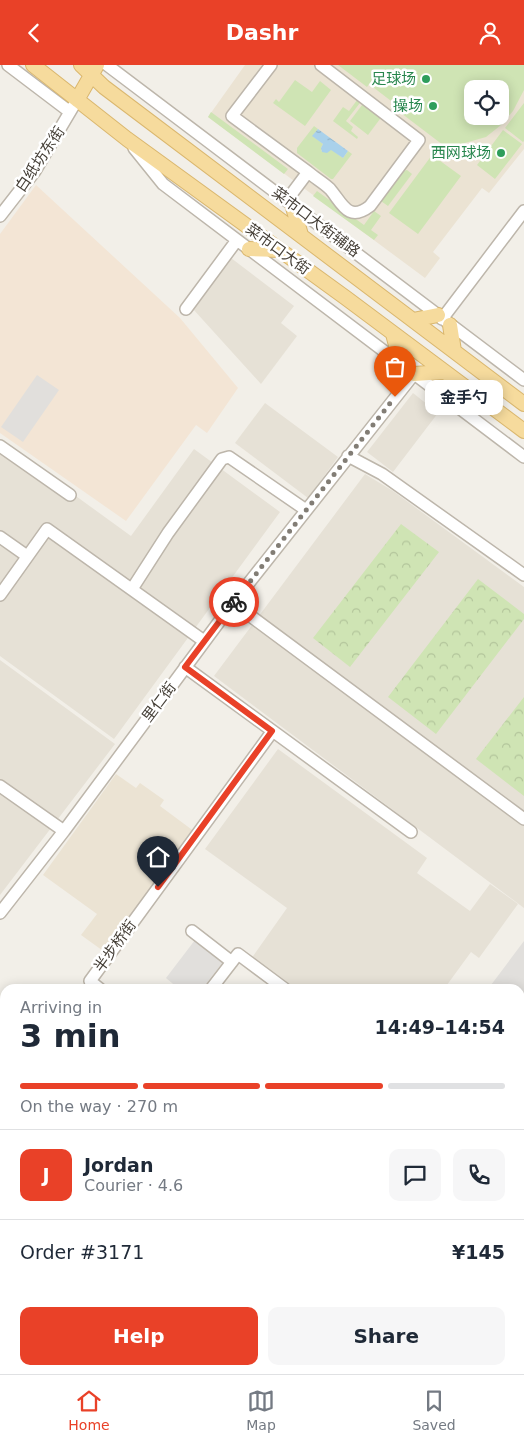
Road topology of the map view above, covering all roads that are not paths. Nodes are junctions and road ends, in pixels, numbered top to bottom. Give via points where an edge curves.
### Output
1 (8, 65) edge
2 (34, 65) edge
3 (107, 65) edge
4 (271, 65) edge
5 (321, 65) edge
6 (90, 68) edge
7 (74, 106) junction
8 (127, 139) junction
9 (308, 172) junction
10 (289, 202) junction
11 (524, 211) edge
12 (0, 216) edge
13 (301, 235) junction
14 (237, 241) junction
15 (249, 249) junction
16 (280, 250) junction
17 (186, 309) dead end
18 (413, 320) junction
19 (444, 320) junction
20 (393, 334) junction
21 (454, 351) junction
22 (401, 364) junction
23 (444, 372) junction
24 (414, 374) junction
25 (524, 380) edge
26 (524, 403) edge
27 (524, 431) edge
28 (0, 446) edge
29 (348, 456) junction
30 (524, 457) edge
31 (70, 495) dead end
32 (306, 510) junction
33 (0, 537) edge
34 (28, 556) junction
35 (524, 575) edge
36 (132, 589) junction
37 (0, 595) edge
38 (233, 603) junction
39 (204, 641) junction
40 (185, 667) junction
41 (272, 731) junction
42 (0, 786) edge
43 (524, 819) edge
44 (64, 831) junction
45 (412, 832) dead end
46 (0, 913) edge
47 (192, 931) dead end
48 (232, 961) junction
49 (94, 984) edge
50 (215, 984) edge
51 (278, 984) edge

1 - 7 street
2 - 7 main road, 菜市口大街
3 - 10 street, 菜市口大街辅路
4 - 9 street via 232,116
5 - 9 street via 419,140 370,206 361,212 346,209
6 - 7 main road
6 - 13 main road, 菜市口大街 via 104,87
7 - 8 main road, 菜市口大街
7 - 12 street, 白纸坊东街 via 34,171
8 - 14 street via 163,184
8 - 16 main road, 菜市口大街
9 - 10 street
10 - 13 main road
10 - 19 street, 菜市口大街辅路
11 - 19 street
13 - 18 main road, 菜市口大街
14 - 15 street
14 - 17 street
15 - 16 main road
15 - 22 street
16 - 20 main road, 菜市口大街
18 - 19 main road
18 - 21 main road, 菜市口大街
19 - 21 main road
19 - 25 street, 菜市口大街辅路
20 - 22 main road
20 - 23 main road, 菜市口大街
21 - 26 main road, 菜市口大街
22 - 24 street
23 - 24 main road
23 - 27 main road, 菜市口大街
24 - 29 street, 里仁街
24 - 30 street
28 - 31 street
29 - 32 street, 里仁街
29 - 35 street via 382,474
32 - 36 street via 229,457 222,459
32 - 38 street, 里仁街
33 - 34 street
34 - 36 street via 47,529
34 - 37 street
36 - 39 street
38 - 39 street, 里仁街
38 - 43 street
39 - 40 street, 里仁街
40 - 41 street
40 - 44 street, 里仁街
41 - 45 street
41 - 49 street, 半步桥街 via 90,981
42 - 44 street
44 - 46 street, 里仁街
47 - 48 street
48 - 50 street
48 - 51 street via 238,953

